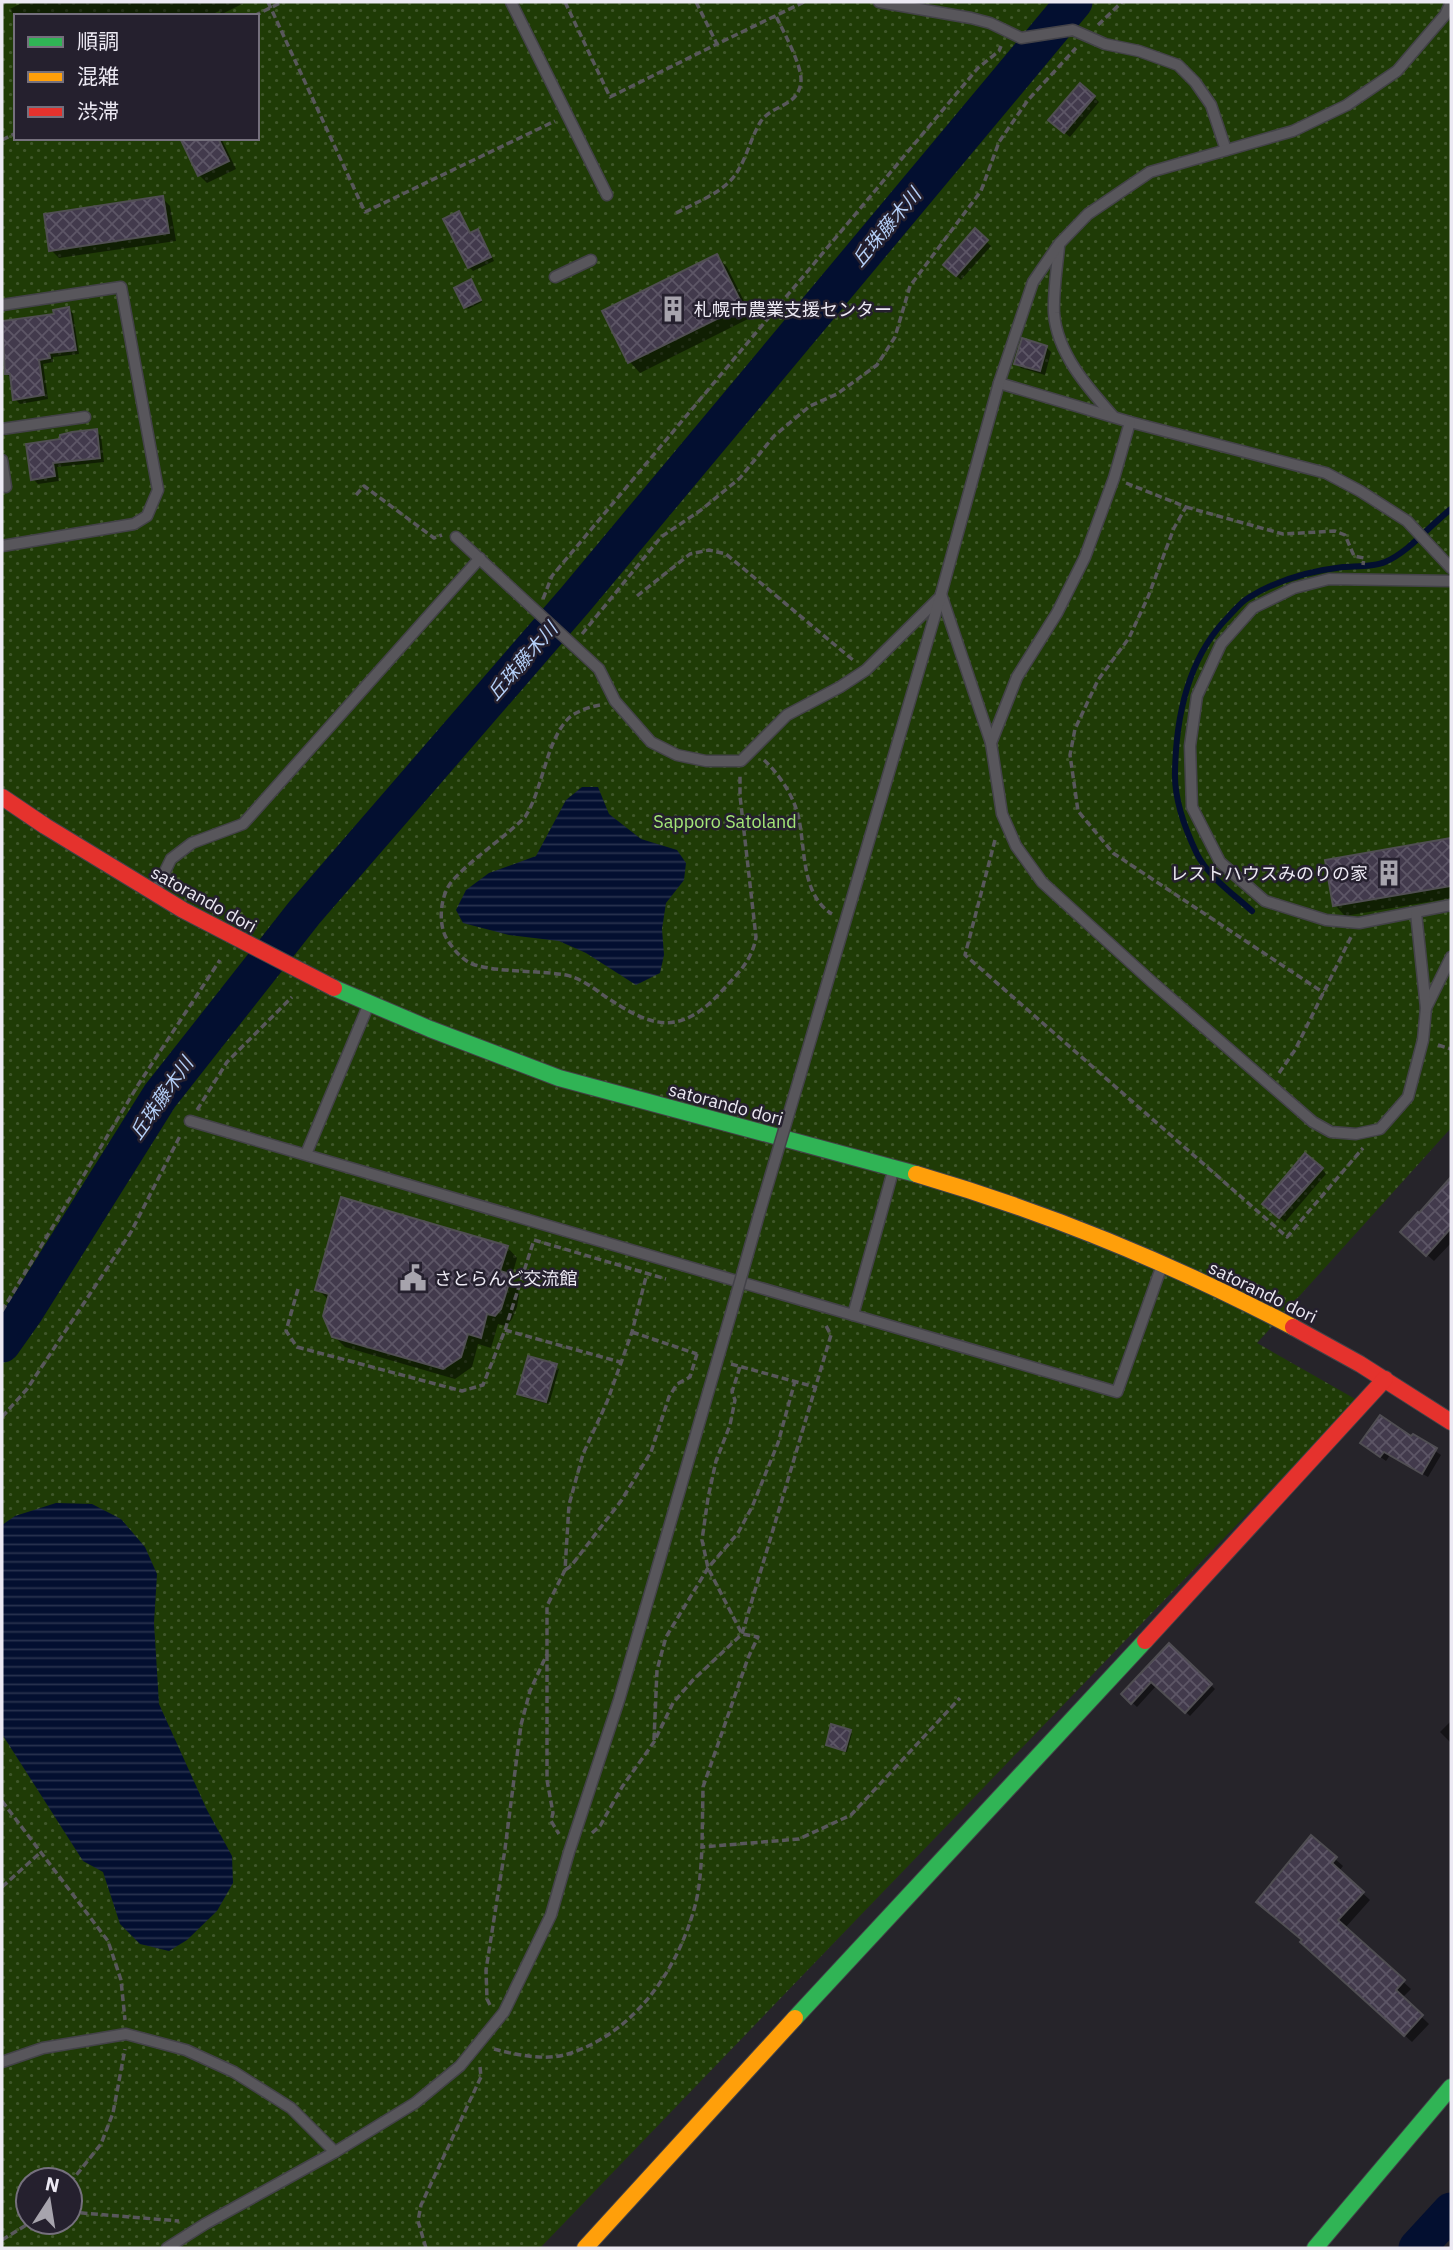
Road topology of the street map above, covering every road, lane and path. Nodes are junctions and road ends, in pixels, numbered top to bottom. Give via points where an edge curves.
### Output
1 (268, 2) edge
2 (282, 2) edge
3 (511, 2) edge
4 (565, 2) edge
5 (696, 2) edge
6 (804, 2) edge
7 (879, 2) edge
8 (1122, 2) edge
9 (1451, 2) edge
10 (271, 8) junction
11 (258, 14) edge
12 (776, 16) junction
13 (1007, 31) junction
14 (1087, 36) junction
15 (717, 44) junction
16 (569, 114) junction
17 (1226, 150) junction
18 (607, 195) dead end
19 (676, 213) dead end
20 (1059, 244) junction
21 (591, 260) dead end
22 (555, 277) dead end
23 (2, 305) edge
24 (999, 383) junction
25 (85, 417) dead end
26 (1114, 417) junction
27 (1130, 422) junction
28 (2, 429) edge
29 (2, 460) edge
30 (1114, 478) junction
31 (6, 487) dead end
32 (356, 495) dead end
33 (1186, 507) junction
34 (456, 537) joint
35 (2, 546) edge
36 (480, 558) junction
37 (1364, 558) dead end
38 (1451, 568) edge
39 (1451, 581) edge
40 (637, 596) dead end
41 (941, 596) junction
42 (539, 612) junction
43 (574, 644) junction
44 (866, 670) junction
45 (615, 701) junction
46 (991, 743) junction
47 (753, 750) junction
48 (741, 761) junction
49 (2, 797) edge
50 (1002, 814) junction
51 (154, 894) junction
52 (1451, 905) edge
53 (1416, 913) junction
54 (845, 923) junction
55 (1359, 923) junction
56 (1451, 957) edge
57 (220, 960) dead end
58 (1324, 993) junction
59 (292, 997) dead end
60 (369, 1004) junction
61 (1426, 1009) junction
62 (1270, 1086) junction
63 (190, 1121) junction
64 (1380, 1129) junction
65 (306, 1154) junction
66 (894, 1167) junction
67 (1162, 1265) junction
68 (648, 1273) junction
69 (673, 1280) dead end
70 (298, 1289) dead end
71 (2, 1311) edge
72 (853, 1315) junction
73 (825, 1323) dead end
74 (505, 1329) junction
75 (697, 1354) dead end
76 (620, 1362) junction
77 (740, 1367) dead end
78 (1385, 1379) junction
79 (795, 1381) dead end
80 (2, 1417) edge
81 (1451, 1422) edge
82 (708, 1568) junction
83 (565, 1570) junction
84 (742, 1634) junction
85 (547, 1654) junction
86 (960, 1698) dead end
87 (654, 1742) junction
88 (2, 1801) edge
89 (702, 1847) junction
90 (41, 1852) junction
91 (569, 1852) junction
92 (2, 1887) edge
93 (497, 2021) junction
94 (126, 2035) junction
95 (478, 2045) junction
96 (2, 2062) edge
97 (1451, 2087) edge
98 (335, 2152) junction
99 (84, 2166) edge
100 (84, 2213) edge
101 (205, 2224) junction
102 (167, 2248) edge
103 (426, 2248) edge
104 (585, 2248) edge
105 (1315, 2248) edge

1 - 10 path
2 - 10 path
3 - 16 lane
4 - 15 path via 610,97
5 - 15 path
6 - 12 path
7 - 13 lane via 971,18
8 - 14 path
9 - 17 lane via 1397,71 1347,105 1293,131
10 - 11 path
10 - 16 path via 365,212
12 - 15 path
12 - 19 path via 799,70 801,80 794,100 762,119 729,183
13 - 14 lane via 1021,38 1073,30
13 - 42 path via 999,51 978,68 552,576
14 - 17 lane via 1178,65 1211,105
14 - 43 path via 1028,100 999,142 981,191 910,286 895,337 877,365 837,394 810,406 774,436 740,478 661,537
16 - 18 lane
17 - 20 lane via 1150,172 1088,214
20 - 24 lane via 1033,282
20 - 26 lane via 1054,314 1062,346 1084,385
21 - 22 lane
23 - 35 lane via 121,287 158,490 147,516 134,524
24 - 26 lane
24 - 41 lane
25 - 28 lane
26 - 27 lane
27 - 30 lane
27 - 38 lane via 1326,473 1411,525
29 - 31 lane
30 - 33 path
30 - 46 lane via 1085,557 1017,677
32 - 34 path via 363,486 434,538 448,532
33 - 37 path via 1283,534 1335,531 1345,535 1354,556
33 - 58 path via 1129,638 1098,680 1074,729 1070,755 1078,811 1113,853
34 - 36 lane
36 - 42 lane
36 - 51 lane via 243,824 192,843 171,859
39 - 55 lane via 1329,579 1294,588 1253,608 1221,644 1197,696 1189,746 1192,807 1220,862 1265,901 1326,920
40 - 44 path via 690,554 726,554
41 - 44 lane
41 - 46 lane
41 - 54 lane
42 - 43 lane
43 - 45 lane via 599,669
44 - 47 lane via 787,715
45 - 48 lane via 651,741 677,755
45 - 48 path via 588,707 566,720 525,817 451,881 443,901 445,936 457,954 474,964 567,975 648,1021 671,1023 690,1018 710,1004 747,963 756,937 740,796
46 - 50 lane
47 - 48 lane
47 - 54 path via 792,798 812,890 822,908
49 - 51 street, satorando dori
50 - 62 lane via 1016,846 1042,883
50 - 64 path via 965,955 1287,1237
51 - 60 street, satorando dori via 229,937
52 - 53 lane
53 - 55 lane
53 - 61 lane
54 - 91 lane, bridge via 619,1700
55 - 58 path
56 - 61 lane
57 - 71 path via 138,1085
58 - 62 path via 1295,1050
59 - 63 path via 228,1062
60 - 65 lane
60 - 66 street, satorando dori via 567,1081
61 - 64 lane via 1408,1097
62 - 64 lane via 1331,1132 1356,1135
63 - 65 lane
63 - 80 path via 131,1232 27,1389
65 - 72 lane
66 - 67 street, satorando dori via 1096,1235
66 - 72 lane
67 - 72 lane via 1117,1392
67 - 78 street, satorando dori via 1258,1310
68 - 69 path
68 - 74 path via 534,1240
68 - 76 path
70 - 74 path via 286,1331 297,1347 462,1391 483,1385
73 - 84 path via 831,1335
74 - 76 path
75 - 83 path via 690,1377 677,1384 669,1396 651,1452 621,1501
76 - 83 path via 583,1454 569,1505
77 - 82 path via 732,1392 730,1425 708,1498 702,1540
78 - 81 street, satorando dori
78 - 104 street
79 - 82 path via 778,1443 752,1507 738,1533
82 - 84 path
82 - 87 path via 666,1637 657,1670
83 - 85 path via 547,1606
84 - 87 path via 673,1703
84 - 89 path via 758,1637 703,1787
85 - 91 path via 551,1821
85 - 93 path via 521,1725 486,1970 487,1999
86 - 89 path via 851,1815 799,1839
87 - 91 path via 600,1826
88 - 90 path
89 - 95 path via 696,1903 687,1930 666,1977 638,2010 603,2039 567,2054 524,2056
90 - 92 path
90 - 94 path via 108,1941 121,1980
91 - 93 lane via 551,1915
93 - 95 lane
94 - 96 lane via 43,2048
94 - 98 lane via 186,2050 234,2072 291,2108
94 - 99 path via 113,2113 101,2144
95 - 98 lane via 415,2103
95 - 103 path via 481,2077 421,2206 418,2221
97 - 105 street
98 - 101 lane
100 - 101 path
101 - 102 lane

